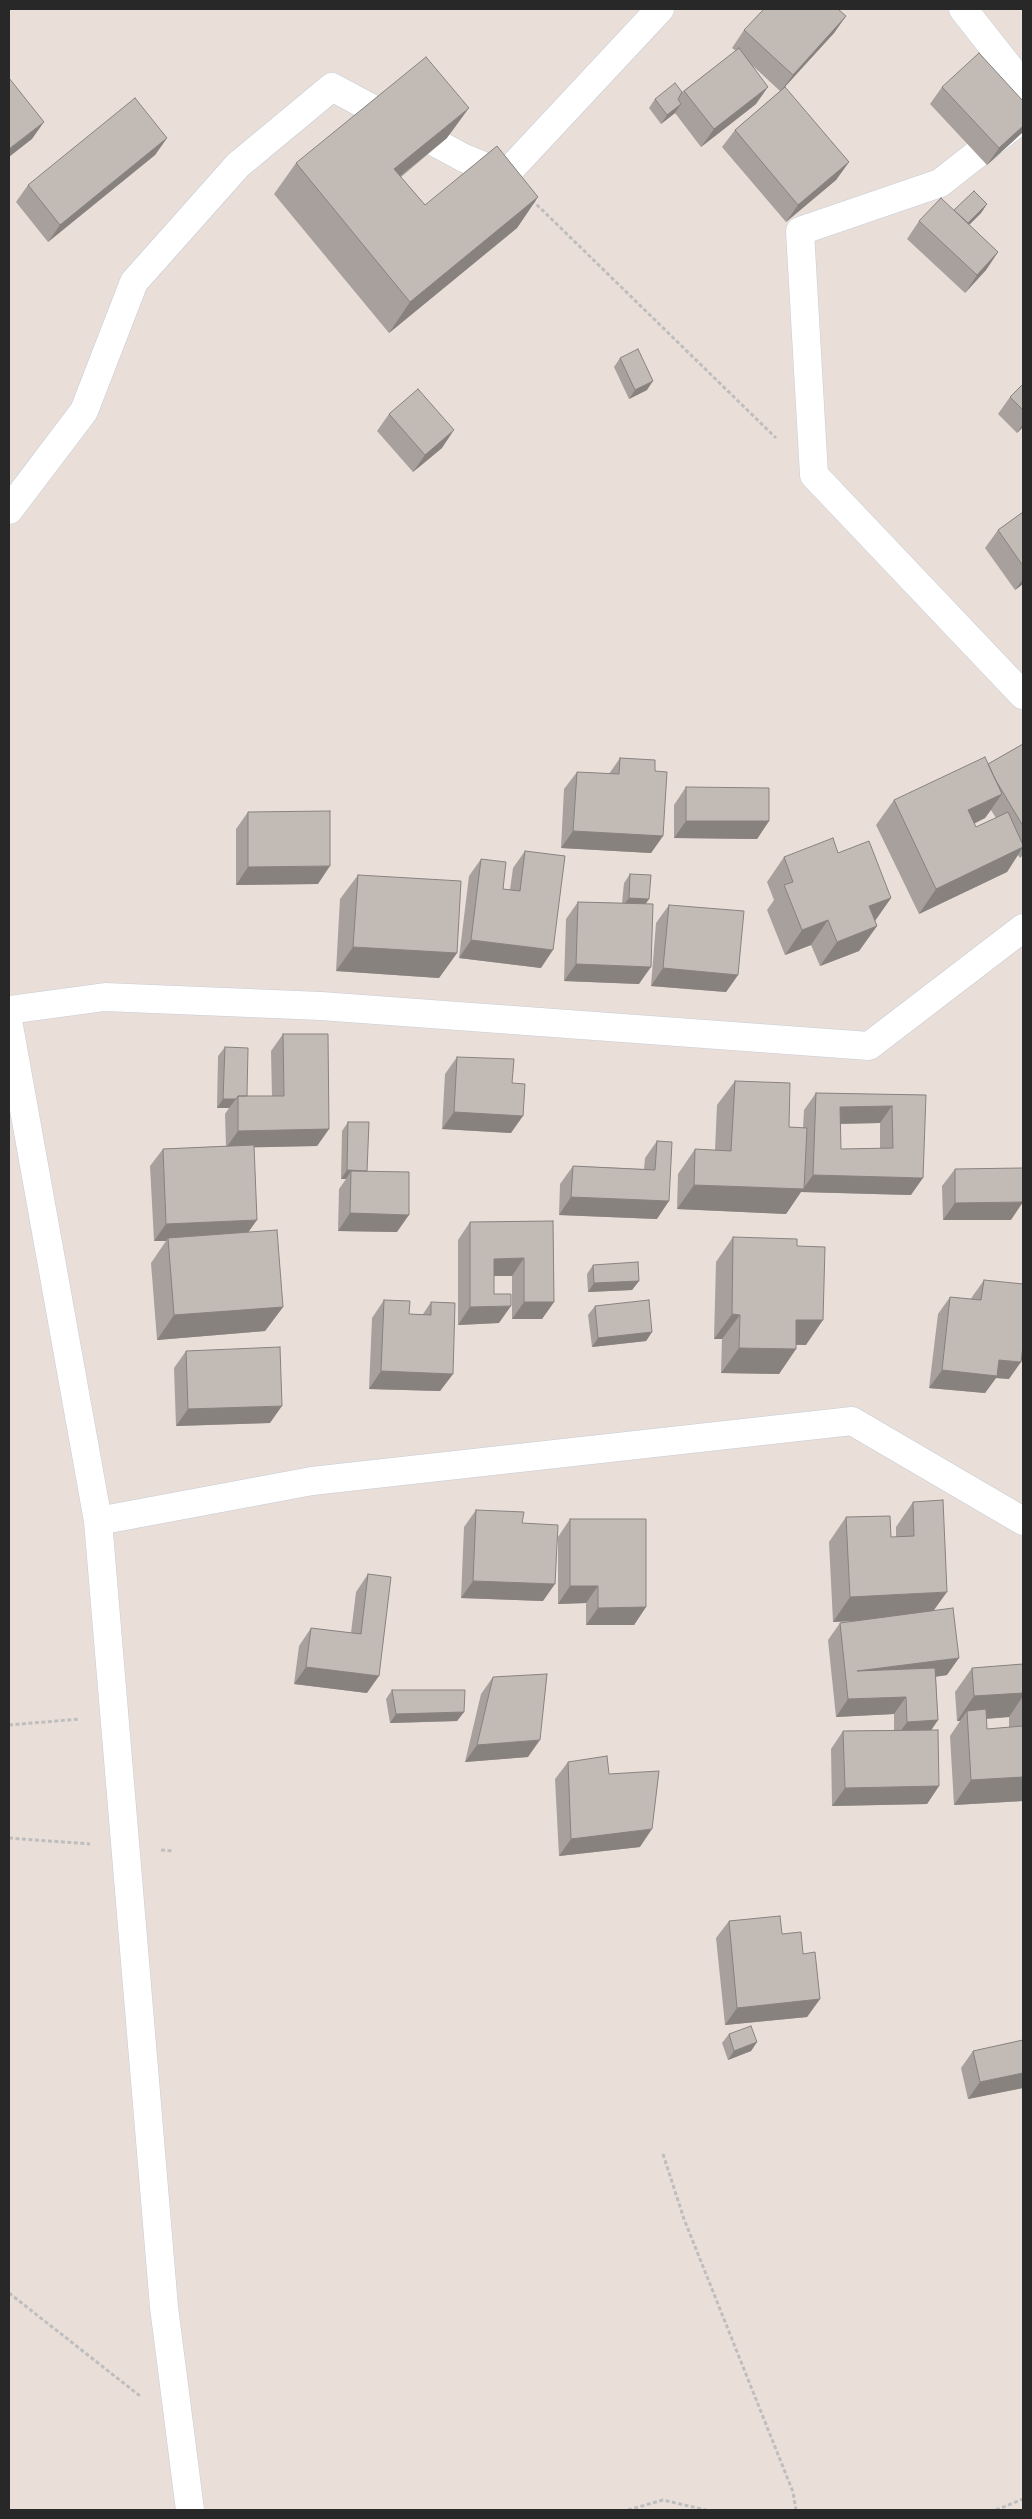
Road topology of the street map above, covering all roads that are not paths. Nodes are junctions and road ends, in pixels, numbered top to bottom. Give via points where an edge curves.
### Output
1 (660, 9) edge
2 (963, 9) edge
3 (1023, 84) edge
4 (1023, 118) edge
5 (9, 510) edge
6 (1023, 695) edge
7 (1023, 928) edge
8 (9, 1010) edge
9 (9, 1026) edge
10 (1023, 1521) edge
11 (98, 1522) junction
12 (190, 2510) edge

1 - 5 street via 505,175 464,158 332,87 238,165 134,282 84,411
2 - 3 street
4 - 6 street via 940,183 800,232 814,475
7 - 8 street via 869,1046 321,1006 105,997
9 - 11 street
10 - 11 street via 852,1421 312,1481
11 - 12 street via 164,2307

